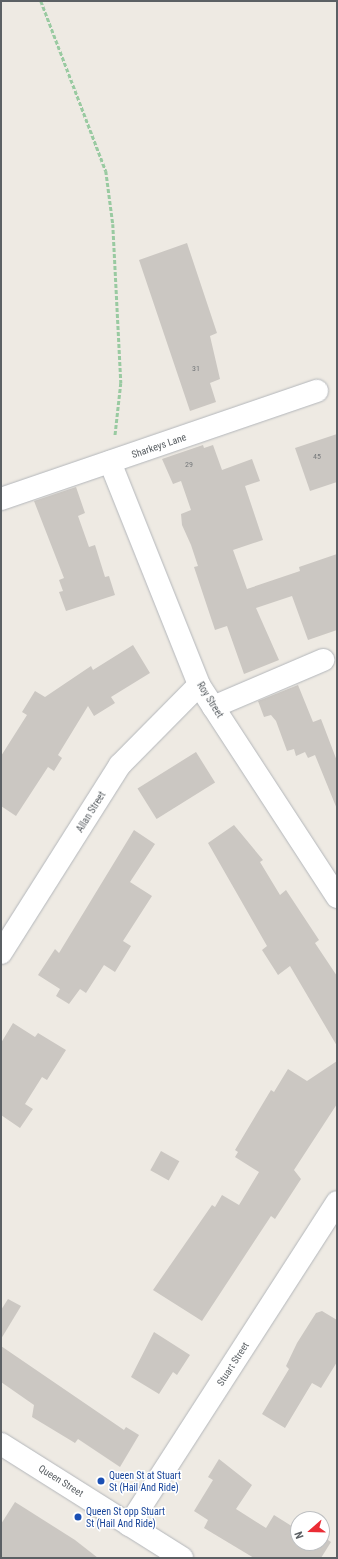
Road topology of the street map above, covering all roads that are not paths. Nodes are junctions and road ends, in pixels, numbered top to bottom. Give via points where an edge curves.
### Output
1 (317, 391) dead end
2 (110, 462) junction
3 (1, 499) edge
4 (323, 660) dead end
5 (199, 685) junction
6 (213, 707) junction
7 (337, 897) edge
8 (1, 953) edge
9 (337, 1202) edge
10 (1, 1444) edge
11 (129, 1525) junction
12 (182, 1558) edge

1 - 2 street, Sharkeys Lane
2 - 3 street, Sharkeys Lane
2 - 5 street, Roy Street
4 - 6 street
5 - 6 street, Roy Street
5 - 8 street, Allan Street via 120,765
6 - 7 street, Roy Street
9 - 11 street, Stuart Street
10 - 11 street, Queen Street
11 - 12 street, Queen Street

